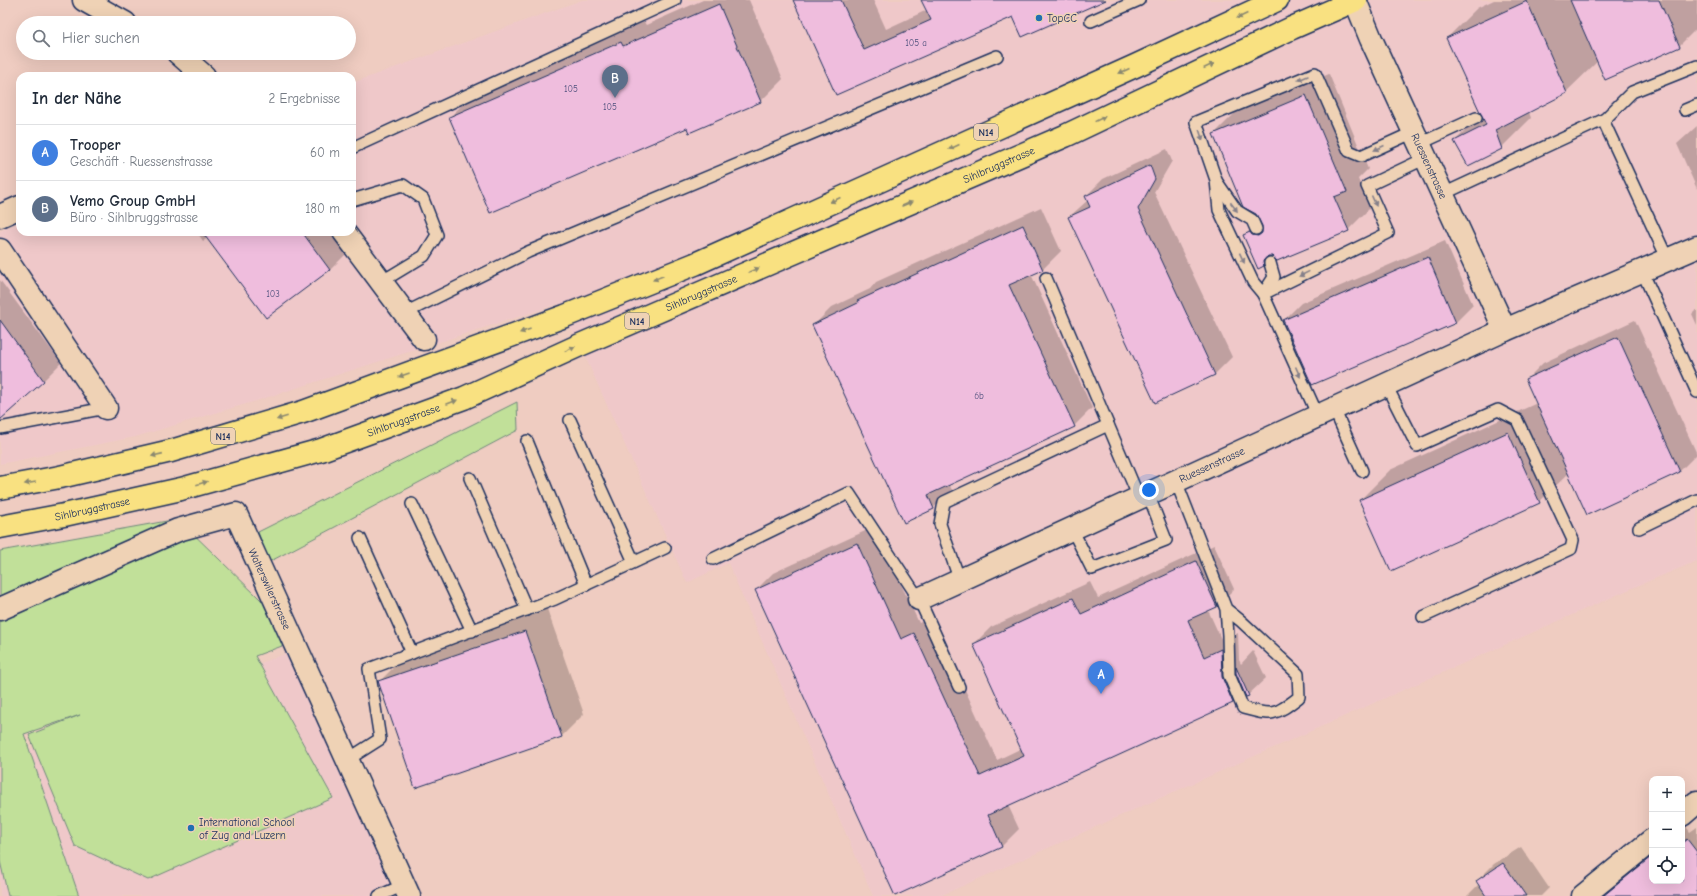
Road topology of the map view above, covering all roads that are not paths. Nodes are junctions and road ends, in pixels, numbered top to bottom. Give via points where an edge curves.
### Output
1 (84, 0) edge
2 (675, 0) edge
3 (1139, 0) edge
4 (1277, 0) edge
5 (1356, 0) edge
6 (113, 16) edge
7 (1091, 21) dead end
8 (997, 56) dead end
9 (186, 60) edge
10 (1697, 66) edge
11 (199, 72) edge
12 (1697, 105) edge
13 (1685, 110) dead end
14 (1476, 118) dead end
15 (1603, 120) junction
16 (1420, 145) junction
17 (356, 146) edge
18 (1216, 180) junction
19 (1443, 194) junction
20 (356, 199) edge
21 (16, 209) edge
22 (0, 216) edge
23 (1256, 229) dead end
24 (347, 236) edge
25 (1697, 247) edge
26 (1, 254) edge
27 (1668, 260) junction
28 (1270, 263) dead end
29 (1642, 271) junction
30 (1046, 278) dead end
31 (381, 282) junction
32 (1263, 294) junction
33 (404, 313) junction
34 (1505, 330) junction
35 (424, 339) dead end
36 (1386, 385) junction
37 (1697, 392) edge
38 (106, 408) joint
39 (1326, 413) junction
40 (570, 420) dead end
41 (1108, 425) junction
42 (0, 428) edge
43 (527, 441) dead end
44 (1362, 472) dead end
45 (470, 478) dead end
46 (1176, 482) junction
47 (0, 488) edge
48 (1144, 496) junction
49 (1697, 500) edge
50 (412, 504) dead end
51 (0, 528) edge
52 (1638, 528) dead end
53 (1072, 529) junction
54 (360, 538) dead end
55 (665, 548) dead end
56 (714, 559) dead end
57 (634, 562) junction
58 (960, 581) junction
59 (586, 585) junction
60 (919, 599) junction
61 (0, 609) edge
62 (1226, 609) junction
63 (527, 610) junction
64 (1423, 618) dead end
65 (472, 631) junction
66 (412, 653) junction
67 (959, 687) dead end
68 (347, 760) junction
69 (1697, 802) edge
70 (1685, 812) edge
71 (1649, 842) edge
72 (406, 890) edge
73 (379, 896) edge
74 (1583, 896) edge

1 - 6 street
2 - 17 lane
3 - 7 lane
4 -> 47 main road, N14 via 694,264 565,316 303,412 171,451
5 - 16 street, Ruessenstrasse
51 -> 5 main road, Sihlbruggstrasse / N14 via 196,485 321,450 464,398 580,345 1065,136
8 - 33 lane via 528,252
9 - 11 street
10 - 15 lane via 1632,92
12 - 13 lane
14 - 16 lane
15 - 19 lane
15 - 27 lane
16 -> 18 lane via 1361,156 1349,151 1315,73 1196,122
16 - 19 street, Ruessenstrasse
16 -> 32 lane via 1367,186 1388,233
18 -> 23 lane via 1237,211 1252,220
18 -> 32 lane via 1219,210 1253,282
19 - 34 street, Ruessenstrasse
20 - 31 lane via 403,185 424,199 437,235 424,256
21 - 22 street
24 - 31 street
25 - 27 street, Ruessenstrasse
26 - 38 street
27 - 29 street, Ruessenstrasse
28 - 32 lane via 1274,277
29 - 34 street, Ruessenstrasse
29 - 37 lane
30 - 41 lane
31 - 33 street
32 -> 39 lane
33 - 35 street
34 - 36 street, Ruessenstrasse
36 - 39 street, Ruessenstrasse
36 - 64 lane via 1417,446 1498,410 1517,420 1573,540 1571,549
38 - 42 lane
39 - 44 lane
39 - 46 street, Ruessenstrasse
40 - 57 lane
41 - 48 lane
41 - 58 lane via 944,502 940,524
43 - 59 lane
45 - 63 lane
46 - 48 street, Ruessenstrasse
46 - 62 lane
48 - 53 street, Ruessenstrasse
48 - 53 lane via 1166,540 1092,569
49 - 52 lane
50 - 65 lane
53 - 58 street, Ruessenstrasse
54 - 66 lane
55 - 57 lane
56 - 60 lane via 849,493
57 - 59 lane
58 - 60 street, Ruessenstrasse
59 - 63 lane
60 - 67 lane
61 - 68 street, Walterswilerstrasse via 178,530 236,514
62 - 62 lane via 1229,675 1243,708 1266,714 1284,709 1298,697 1298,674
63 - 65 lane
65 - 66 lane
66 - 68 lane via 369,669 380,739
68 - 72 street, Walterswilerstrasse
69 - 70 street
71 - 74 street
72 - 73 lane

